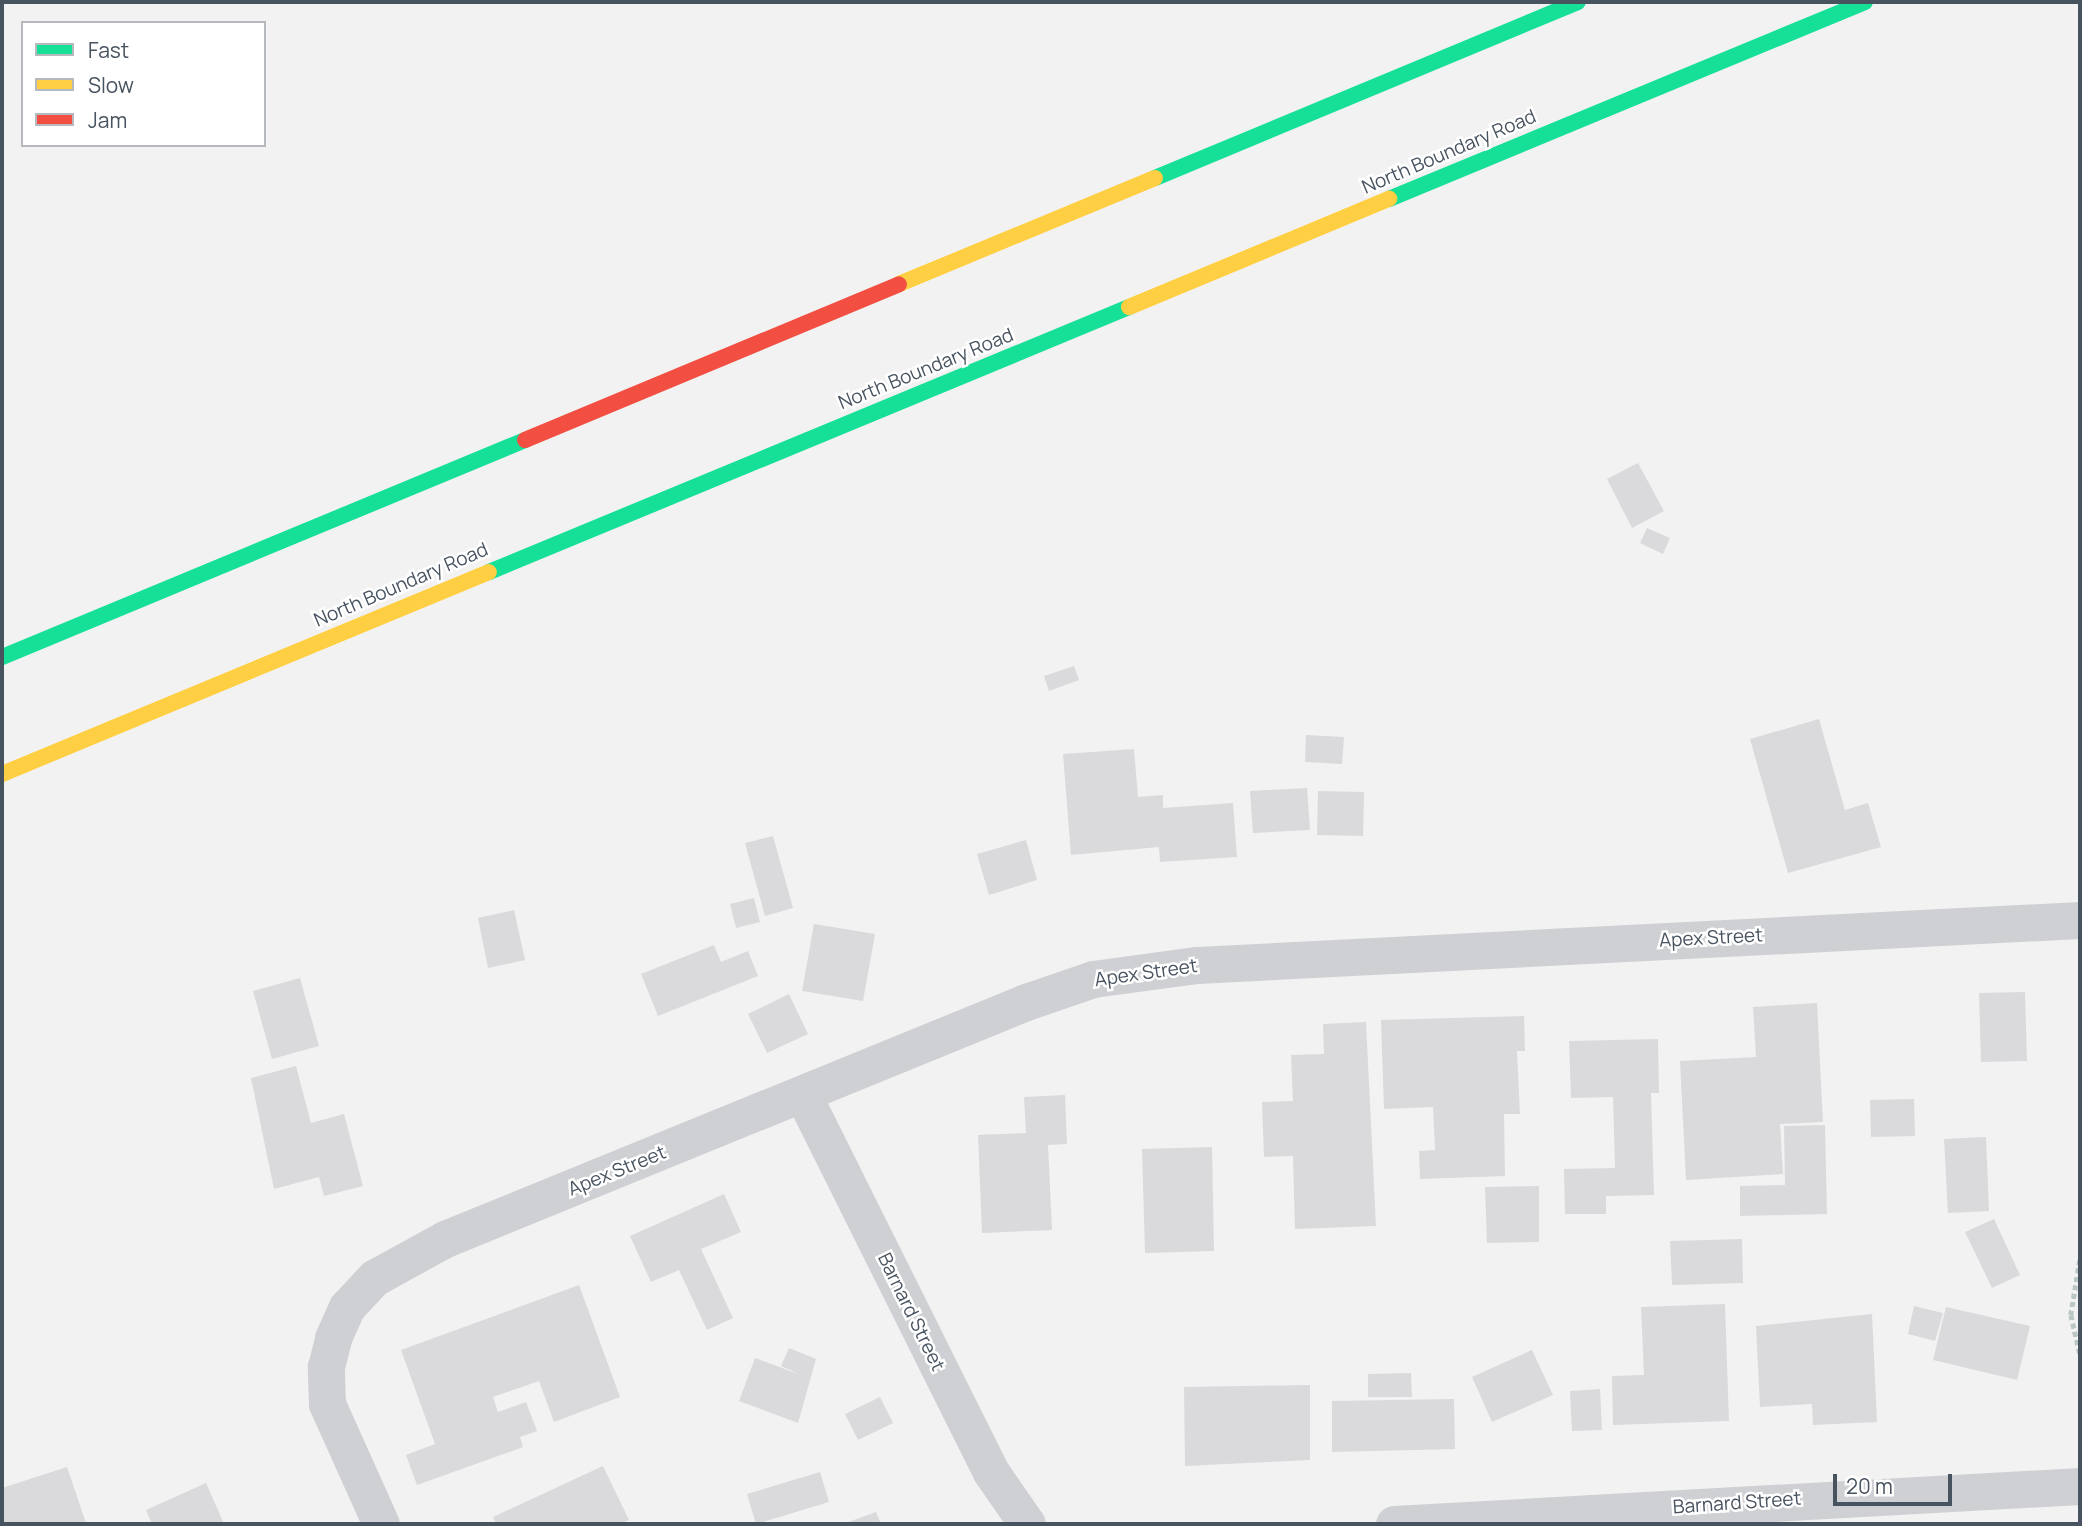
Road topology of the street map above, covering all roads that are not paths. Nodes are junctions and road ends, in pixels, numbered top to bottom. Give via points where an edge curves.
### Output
1 (1578, 2) edge
2 (1865, 2) edge
3 (2, 657) edge
4 (2, 774) edge
5 (2080, 919) edge
6 (803, 1095) junction
7 (2080, 1486) edge
8 (380, 1524) edge
9 (1027, 1524) edge
10 (1394, 1524) edge

1 - 3 main road
2 - 4 main road, North Boundary Road
5 - 6 street, Apex Street via 1135,971 1026,1002
6 - 8 street, Apex Street via 401,1259 347,1307 326,1367 327,1404
6 - 9 street, Barnard Street via 991,1472
7 - 10 street, Barnard Street

